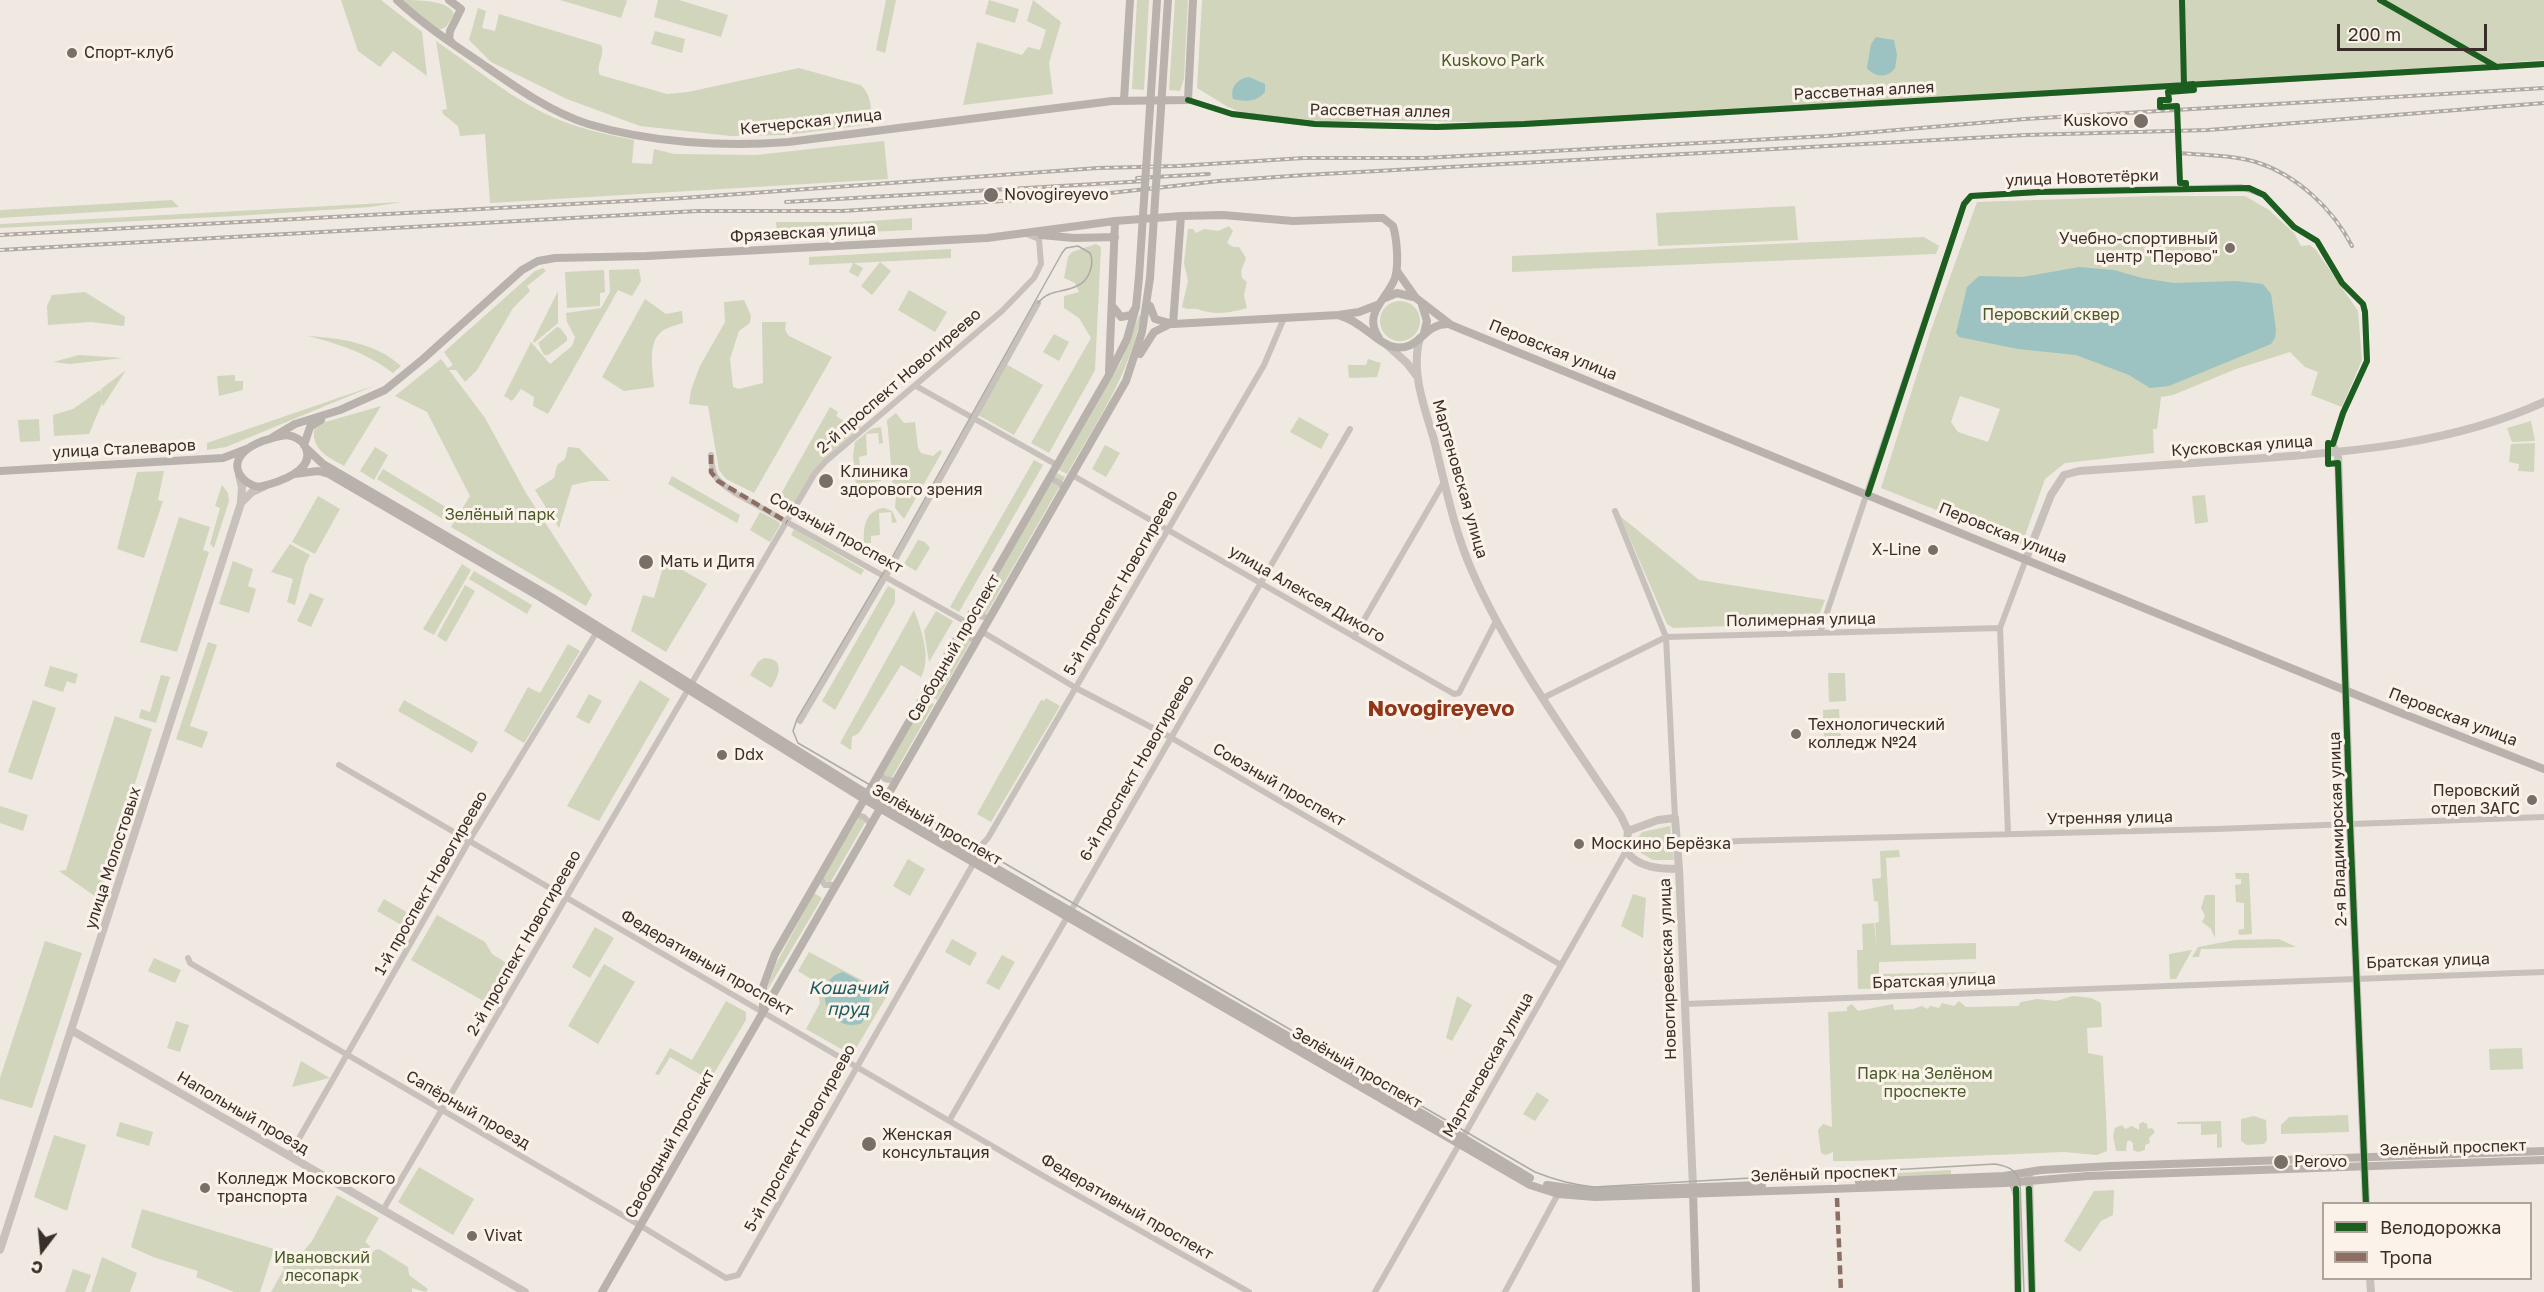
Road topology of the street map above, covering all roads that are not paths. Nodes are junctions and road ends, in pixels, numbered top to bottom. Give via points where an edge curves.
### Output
1 (397, 0) edge
2 (449, 0) edge
3 (1130, 0) edge
4 (1157, 0) edge
5 (1168, 0) edge
6 (1192, 0) edge
7 (452, 28) junction
8 (435, 32) junction
9 (458, 48) junction
10 (2544, 64) edge
11 (1124, 100) junction
12 (1188, 100) junction
13 (1180, 216) junction
14 (1115, 221) junction
15 (1026, 233) junction
16 (1115, 237) junction
17 (1397, 271) junction
18 (1149, 292) junction
19 (1418, 301) junction
20 (1038, 303) dead end
21 (1113, 303) junction
22 (1379, 303) junction
23 (1136, 307) junction
24 (1338, 315) junction
25 (1284, 318) junction
26 (1173, 324) junction
27 (1451, 325) junction
28 (1422, 336) junction
29 (1381, 340) junction
30 (1109, 375) junction
31 (1418, 380) junction
32 (1126, 381) junction
33 (916, 386) junction
34 (2544, 402) edge
35 (334, 412) junction
36 (973, 418) junction
37 (1350, 429) dead end
38 (273, 437) junction
39 (306, 447) junction
40 (249, 448) junction
41 (2338, 453) junction
42 (711, 455) dead end
43 (223, 458) junction
44 (1057, 465) junction
45 (0, 471) edge
46 (238, 473) junction
47 (294, 474) junction
48 (1072, 475) junction
49 (1050, 478) junction
50 (1444, 481) junction
51 (265, 485) junction
52 (1064, 489) junction
53 (1868, 494) junction
54 (241, 503) junction
55 (1615, 511) dead end
56 (787, 522) junction
57 (1168, 528) junction
58 (2026, 559) junction
59 (886, 576) junction
60 (1260, 582) junction
61 (974, 609) junction
62 (989, 618) junction
63 (1496, 621) junction
64 (966, 622) junction
65 (2000, 628) junction
66 (599, 630) junction
67 (981, 631) junction
68 (1820, 633) junction
69 (960, 634) junction
70 (1354, 637) junction
71 (1666, 637) junction
72 (975, 642) junction
73 (691, 688) junction
74 (1076, 688) junction
75 (2346, 690) junction
76 (1543, 698) junction
77 (800, 721) dead end
78 (1170, 737) junction
79 (339, 765) dead end
80 (2544, 769) edge
81 (879, 773) junction
82 (894, 781) junction
83 (865, 797) junction
84 (880, 805) junction
85 (855, 814) junction
86 (2544, 817) edge
87 (1675, 818) junction
88 (870, 823) junction
89 (2350, 823) junction
90 (1628, 831) junction
91 (2008, 834) junction
92 (470, 841) junction
93 (1677, 845) junction
94 (1626, 851) junction
95 (974, 859) junction
96 (1679, 869) junction
97 (819, 878) junction
98 (834, 885) junction
99 (566, 897) junction
100 (1068, 915) junction
101 (188, 958) dead end
102 (1562, 965) junction
103 (2544, 972) edge
104 (2356, 977) junction
105 (1685, 1004) junction
106 (763, 1011) junction
107 (71, 1030) junction
108 (346, 1055) junction
109 (856, 1066) junction
110 (442, 1111) junction
111 (950, 1121) junction
112 (1460, 1140) junction
113 (2544, 1151) edge
114 (289, 1156) junction
115 (2364, 1156) junction
116 (2544, 1160) edge
117 (2364, 1166) junction
118 (2029, 1176) junction
119 (2012, 1179) junction
120 (1693, 1191) junction
121 (1558, 1194) junction
122 (2366, 1202) edge
123 (383, 1210) junction
124 (641, 1226) junction
125 (0, 1250) edge
126 (738, 1275) joint
127 (1246, 1291) edge
128 (525, 1292) edge
129 (602, 1292) edge
130 (1375, 1292) edge
131 (1505, 1292) edge
132 (1696, 1292) edge
133 (2018, 1292) edge
134 (2032, 1292) edge

1 - 8 main road, Кетчерская улица
2 - 7 main road via 461,9
3 - 11 main road
4 - 23 main road, Свободный проспект, bridge
5 - 18 main road, bridge
6 - 12 main road
7 - 8 main road via 445,33
7 - 9 main road via 449,39
8 - 9 main road, Кетчерская улица
9 - 11 main road, Кетчерская улица via 515,87 588,124 706,143 788,142
10 - 12 street, Рассветная аллея via 1437,127 1315,124 1232,114
11 - 12 main road, Кетчерская улица
13 - 14 main road, Фрязевская улица
13 - 17 main road, Фрязевская улица via 1293,221 1375,218 1389,222 1395,231
13 - 26 main road
14 - 15 main road, Фрязевская улица
14 - 16 main road
15 - 16 main road
15 - 33 street, 2-й проспект Новогиреево via 1039,239 1041,245 1037,275
15 - 35 main road, Фрязевская улица via 542,260 516,275 385,390
16 - 21 main road
17 - 19 main road
17 - 22 main road
18 - 26 main road via 1152,317
18 - 32 main road, Свободный проспект via 1139,345
19 - 22 main road via 1397,293
19 - 27 main road, Перовская улица
19 - 28 main road via 1427,316
20 - 36 street
21 - 23 main road via 1117,315 1124,318
21 - 30 main road
22 - 24 main road via 1359,312
22 - 29 main road via 1372,322
23 - 30 main road, Свободный проспект via 1127,339
24 - 25 main road
24 - 29 main road
25 - 26 main road
25 - 57 street, 5-й проспект Новогиреево via 1264,365
26 - 32 main road via 1151,335
27 - 28 main road via 1437,325
27 - 53 main road, Перовская улица
28 - 29 main road via 1402,348
28 - 31 street via 1416,359
29 - 31 street via 1412,369
30 - 44 main road, Свободный проспект
31 - 50 street, Мартеновская улица
32 - 48 main road, Свободный проспект
33 - 36 street
33 - 56 street, 2-й проспект Новогиреево via 822,465
34 - 41 street, Кусковская улица via 2448,435
35 - 38 main road, Фрязевская улица via 295,424
35 - 39 main road via 313,423
36 - 44 street
36 - 59 street
37 - 60 street, 6-й проспект Новогиреево
38 - 39 main road via 291,436
38 - 40 main road
39 - 47 main road via 304,467
39 - 66 main road, Зелёный проспект via 323,464
40 - 43 main road, улица Сталеваров
40 - 46 main road via 240,456
41 - 53 street, улица Новотетёрки via 2330,446 2367,361 2363,304 2342,283 2317,241 2294,227 2264,195 2241,187 1981,194 1968,198 1964,204
41 - 58 street, Кусковская улица via 2079,471 2064,476 2051,495
41 - 75 street, 2-я Владимирская улица
42 - 56 street, Союзный проспект via 711,472 718,482
43 - 45 main road, улица Сталеваров
43 - 46 main road via 232,462
44 - 49 main road, Свободный проспект
46 - 51 main road via 252,486
46 - 54 street
47 - 51 main road
47 - 66 main road, Зелёный проспект via 329,474
48 - 52 main road, Свободный проспект
48 - 57 street, улица Алексея Дикого
49 - 52 street
49 - 61 main road, Свободный проспект
50 - 63 street, Мартеновская улица via 1465,552
50 - 70 street
51 - 54 street
52 - 62 main road, Свободный проспект
53 - 58 main road, Перовская улица
53 - 68 street, улица Новотетёрки
54 - 107 street, улица Молостовых
55 - 71 street, Новогиреевская улица
56 - 59 street, Союзный проспект
56 - 73 street, 2-й проспект Новогиреево
57 - 60 street, улица Алексея Дикого
57 - 74 street, 5-й проспект Новогиреево
58 - 65 street
58 - 75 main road, Перовская улица
59 - 64 street, Союзный проспект
59 - 77 street
60 - 70 street, улица Алексея Дикого
60 - 78 street, 6-й проспект Новогиреево
61 - 62 street
61 - 64 main road, Свободный проспект
62 - 67 main road, Свободный проспект
63 - 70 street, улица Алексея Дикого via 1457,694
63 - 76 street, Мартеновская улица
64 - 69 main road, Свободный проспект
65 - 68 street, Полимерная улица
65 - 91 street
66 - 73 main road, Зелёный проспект
66 - 92 street, 1-й проспект Новогиреево
67 - 72 main road, Свободный проспект
67 - 74 street, Союзный проспект
68 - 71 street, Полимерная улица
69 - 72 street via 969,635
69 - 81 main road, Свободный проспект
71 - 76 street, Полимерная улица
71 - 87 street, Новогиреевская улица
72 - 82 main road, Свободный проспект
73 - 83 main road, Зелёный проспект
73 - 99 street, 2-й проспект Новогиреево
74 - 78 street, Союзный проспект
74 - 95 street, 5-й проспект Новогиреево
75 - 80 main road, Перовская улица
75 - 89 street, 2-я Владимирская улица
76 - 90 street, Мартеновская улица
78 - 100 street, 6-й проспект Новогиреево
78 - 102 street, Союзный проспект
79 - 92 street, Федеративный проспект
81 - 82 street via 885,780
81 - 83 main road, Свободный проспект
82 - 84 main road, Свободный проспект
83 - 84 main road, Зелёный проспект
83 - 85 main road, Свободный проспект
84 - 88 main road, Свободный проспект
84 - 95 main road, Зелёный проспект
85 - 88 street
85 - 97 main road, Свободный проспект
86 - 89 street, Утренняя улица
87 - 90 street via 1642,824
87 - 93 street, Новогиреевская улица
88 - 98 main road, Свободный проспект
89 - 91 street, Утренняя улица
89 - 104 street, 2-я Владимирская улица
90 - 94 street
91 - 93 street, Утренняя улица
92 - 99 street, Федеративный проспект
92 - 108 street, 1-й проспект Новогиреево
93 - 96 street, Новогиреевская улица
94 - 96 street via 1640,864
94 - 102 street, Мартеновская улица
95 - 100 main road, Зелёный проспект
95 - 109 street, 5-й проспект Новогиреево
96 - 105 street, Новогиреевская улица
97 - 98 street via 825,885
97 - 106 main road, Свободный проспект via 769,969
98 - 106 main road, Свободный проспект
99 - 106 street, Федеративный проспект
99 - 110 street, 2-й проспект Новогиреево
100 - 111 street, 6-й проспект Новогиреево
100 - 112 main road, Зелёный проспект
101 - 108 street, Сапёрный проезд via 190,963
102 - 112 street, Мартеновская улица
103 - 104 street, Братская улица
104 - 105 street, Братская улица
104 - 115 street, 2-я Владимирская улица
105 - 120 street, Новогиреевская улица
106 - 109 street, Федеративный проспект
106 - 124 main road, Свободный проспект
107 - 114 street, Напольный проезд
107 - 125 street, улица Молостовых
108 - 110 street, Сапёрный проезд
108 - 114 street, 1-й проспект Новогиреево
109 - 111 street, Федеративный проспект
109 - 126 street, 5-й проспект Новогиреево
110 - 123 street, 2-й проспект Новогиреево
110 - 124 street, Сапёрный проезд
111 - 127 street, Федеративный проспект
112 - 120 main road, Зелёный проспект via 1551,1186 1590,1191
112 - 121 main road, Зелёный проспект via 1530,1185
112 - 130 street, Мартеновская улица
113 - 115 main road, Зелёный проспект
114 - 123 street, Напольный проезд
115 - 117 street, 2-я Владимирская улица
115 - 118 main road, Зелёный проспект via 2123,1166
116 - 117 main road, Зелёный проспект
117 - 118 main road, Зелёный проспект
117 - 122 street, 2-я Владимирская улица
118 - 119 main road, Зелёный проспект
118 - 134 street
119 - 120 main road, Зелёный проспект
119 - 133 street via 2017,1196
120 - 121 main road, Зелёный проспект via 1595,1197
120 - 132 main road, Новогиреевская улица
121 - 131 street
123 - 128 street, Напольный проезд
124 - 126 street, Сапёрный проезд via 726,1278
124 - 129 main road, Свободный проспект

